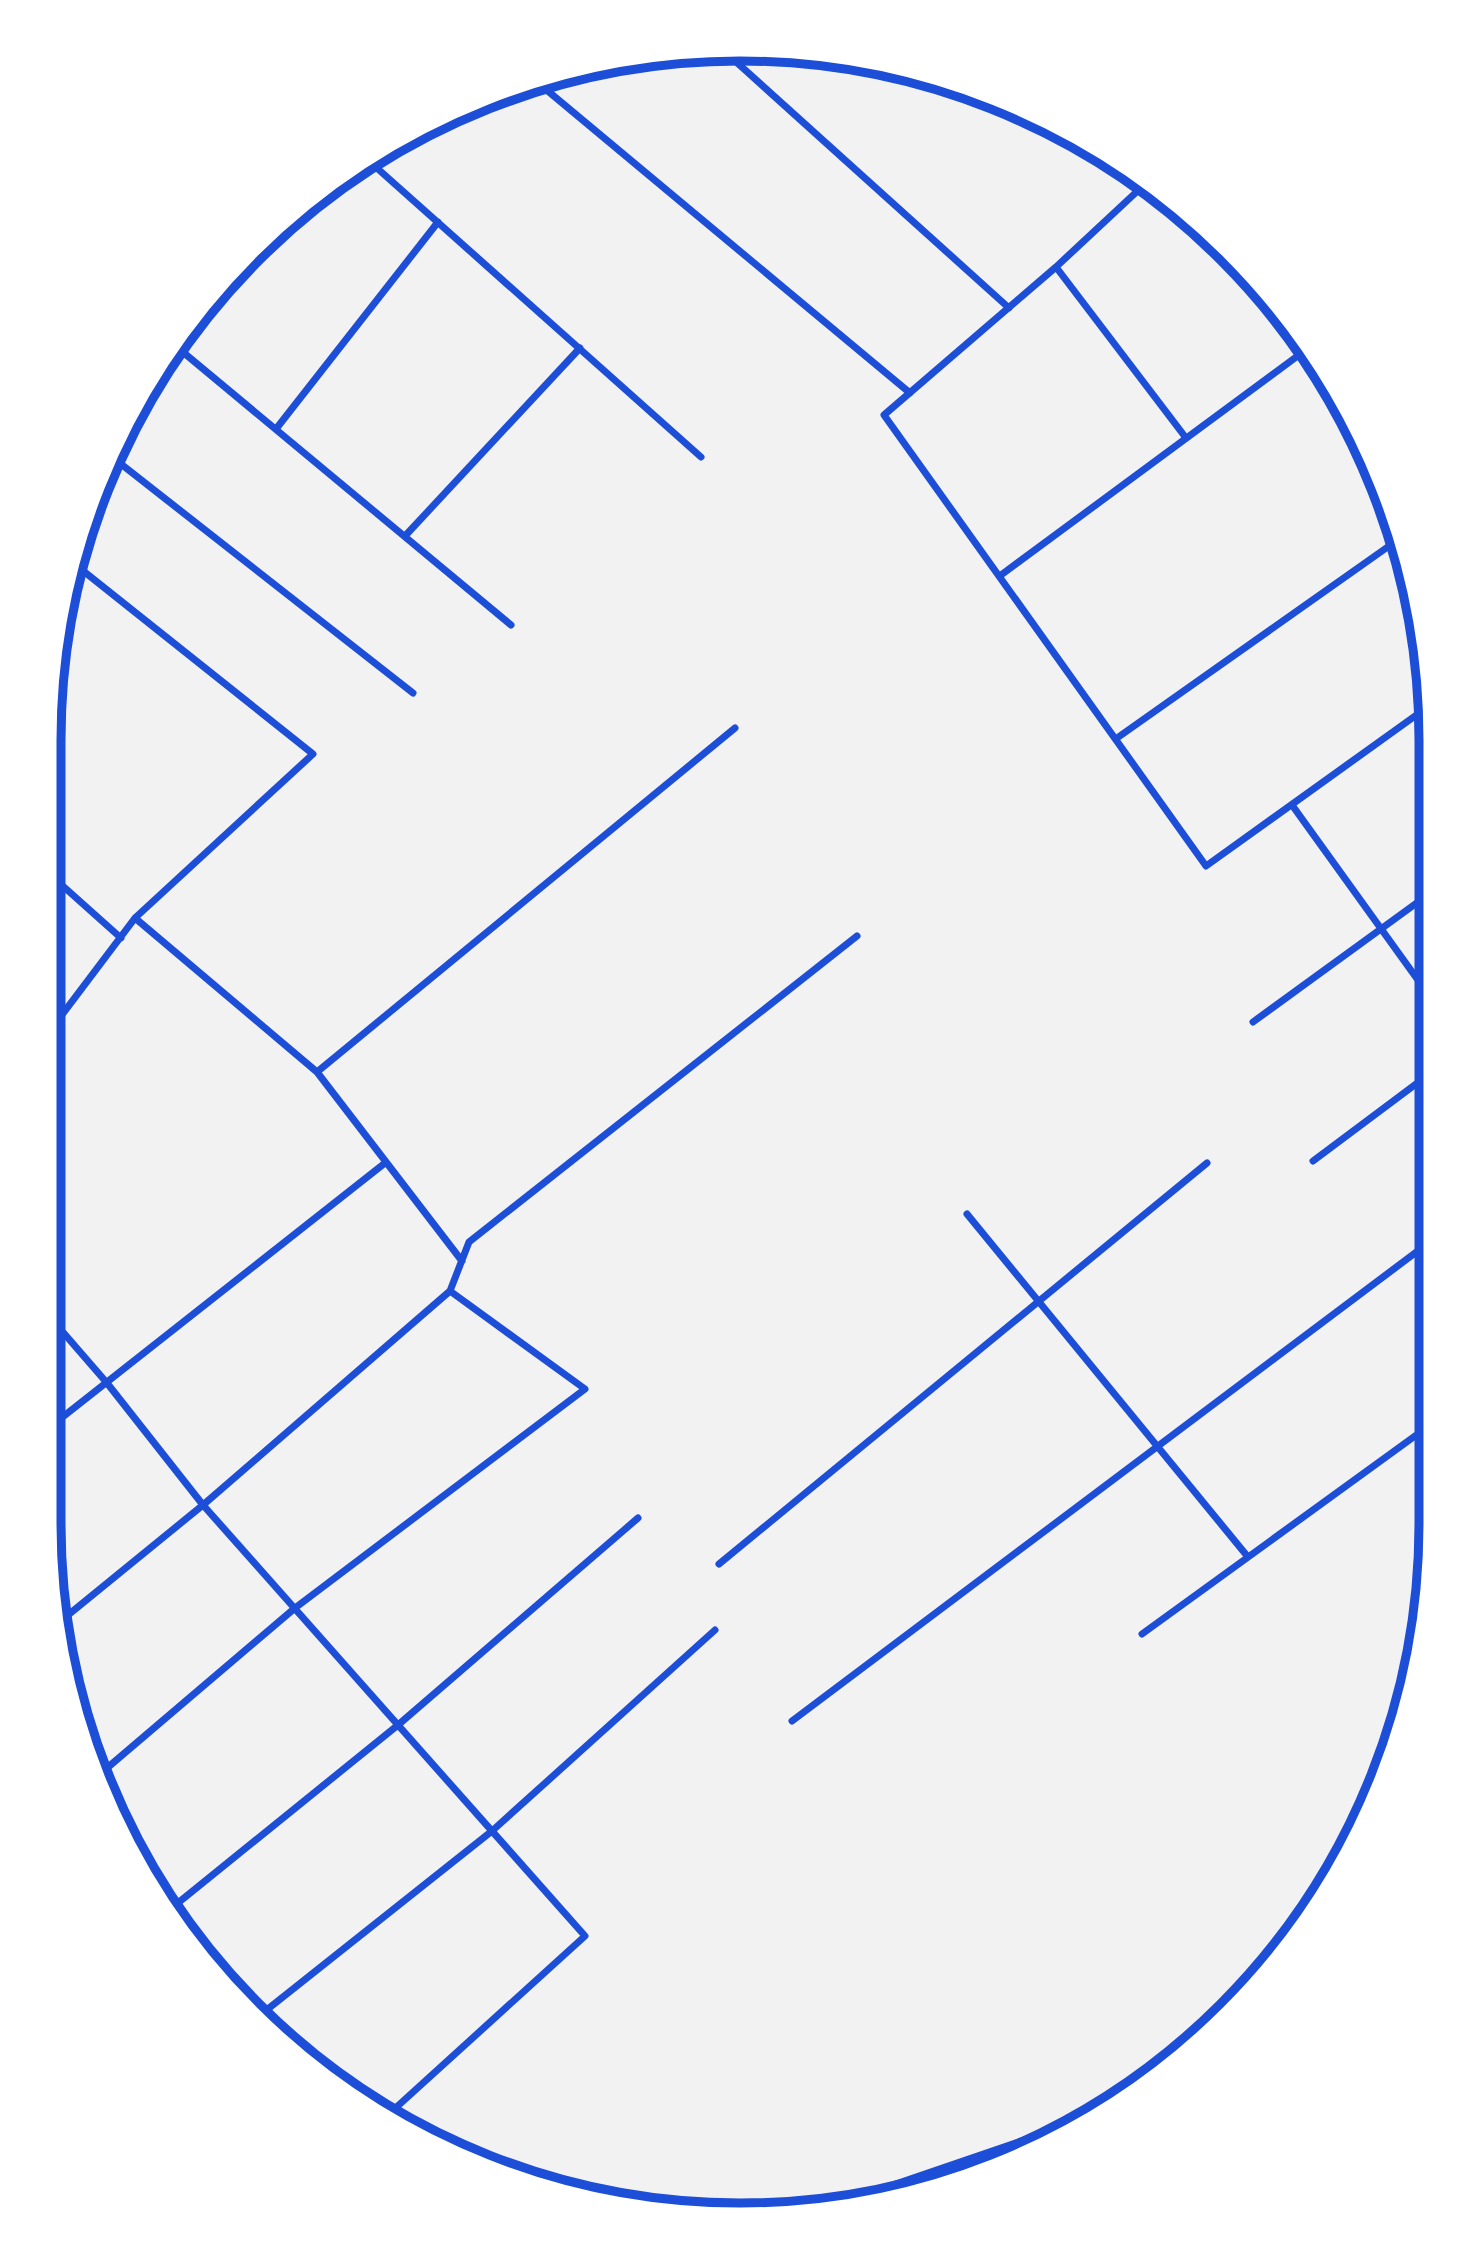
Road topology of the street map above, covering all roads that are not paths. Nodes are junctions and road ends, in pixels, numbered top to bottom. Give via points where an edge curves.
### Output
1 (735, 61) edge
2 (546, 90) edge
3 (376, 168) edge
4 (1138, 191) edge
5 (438, 222) junction
6 (1056, 267) junction
7 (1009, 308) junction
8 (580, 348) junction
9 (184, 353) edge
10 (1298, 355) edge
11 (910, 393) junction
12 (276, 429) junction
13 (1186, 438) junction
14 (702, 457) dead end
15 (120, 464) edge
16 (405, 536) junction
17 (1390, 545) edge
18 (83, 570) edge
19 (1000, 575) junction
20 (511, 625) dead end
21 (413, 693) dead end
22 (1418, 715) edge
23 (735, 728) dead end
24 (1117, 738) junction
25 (1292, 805) junction
26 (61, 883) edge
27 (1419, 901) edge
28 (135, 918) junction
29 (1382, 929) junction
30 (857, 936) dead end
31 (121, 938) junction
32 (1419, 981) edge
33 (61, 1016) edge
34 (1253, 1022) dead end
35 (317, 1072) junction
36 (1419, 1082) edge
37 (1313, 1161) dead end
38 (385, 1163) junction
39 (1207, 1163) dead end
40 (967, 1214) dead end
41 (1419, 1250) edge
42 (462, 1261) junction
43 (450, 1291) junction
44 (1038, 1302) junction
45 (61, 1330) edge
46 (107, 1383) junction
47 (61, 1418) edge
48 (1419, 1433) edge
49 (1157, 1447) junction
50 (203, 1505) junction
51 (638, 1518) dead end
52 (1248, 1557) junction
53 (719, 1564) dead end
54 (295, 1608) junction
55 (67, 1616) edge
56 (715, 1630) dead end
57 (1142, 1634) dead end
58 (792, 1721) dead end
59 (398, 1725) junction
60 (107, 1768) edge
61 (492, 1831) junction
62 (178, 1903) edge
63 (266, 2010) edge
64 (395, 2108) edge

1 - 7 street
2 - 11 street
3 - 5 street
4 - 6 street
5 - 8 street
5 - 12 street
6 - 7 street
6 - 13 street
7 - 11 street
8 - 14 street
8 - 16 street
9 - 12 street
10 - 13 street
11 - 19 street via 884,415
12 - 16 street
13 - 19 street
15 - 21 street
16 - 20 street
17 - 24 street
18 - 28 street via 313,754
19 - 24 street
22 - 25 street
23 - 35 street
24 - 25 street via 1206,866
25 - 29 street
26 - 31 street
27 - 29 street
28 - 31 street
28 - 35 street
29 - 32 street
29 - 34 street
30 - 42 street via 469,1242
31 - 33 street
35 - 38 street
36 - 37 street
38 - 42 street
38 - 46 street
39 - 44 street
40 - 44 street
41 - 49 street
42 - 43 street
43 - 50 street
43 - 54 street via 584,1389
44 - 49 street
44 - 53 street
45 - 46 street
46 - 47 street
46 - 50 street
48 - 52 street
49 - 52 street
49 - 58 street
50 - 54 street
50 - 55 street
51 - 59 street
52 - 57 street
54 - 59 street
54 - 60 street
56 - 61 street
59 - 61 street
59 - 62 street
61 - 63 street
61 - 64 street via 585,1936

